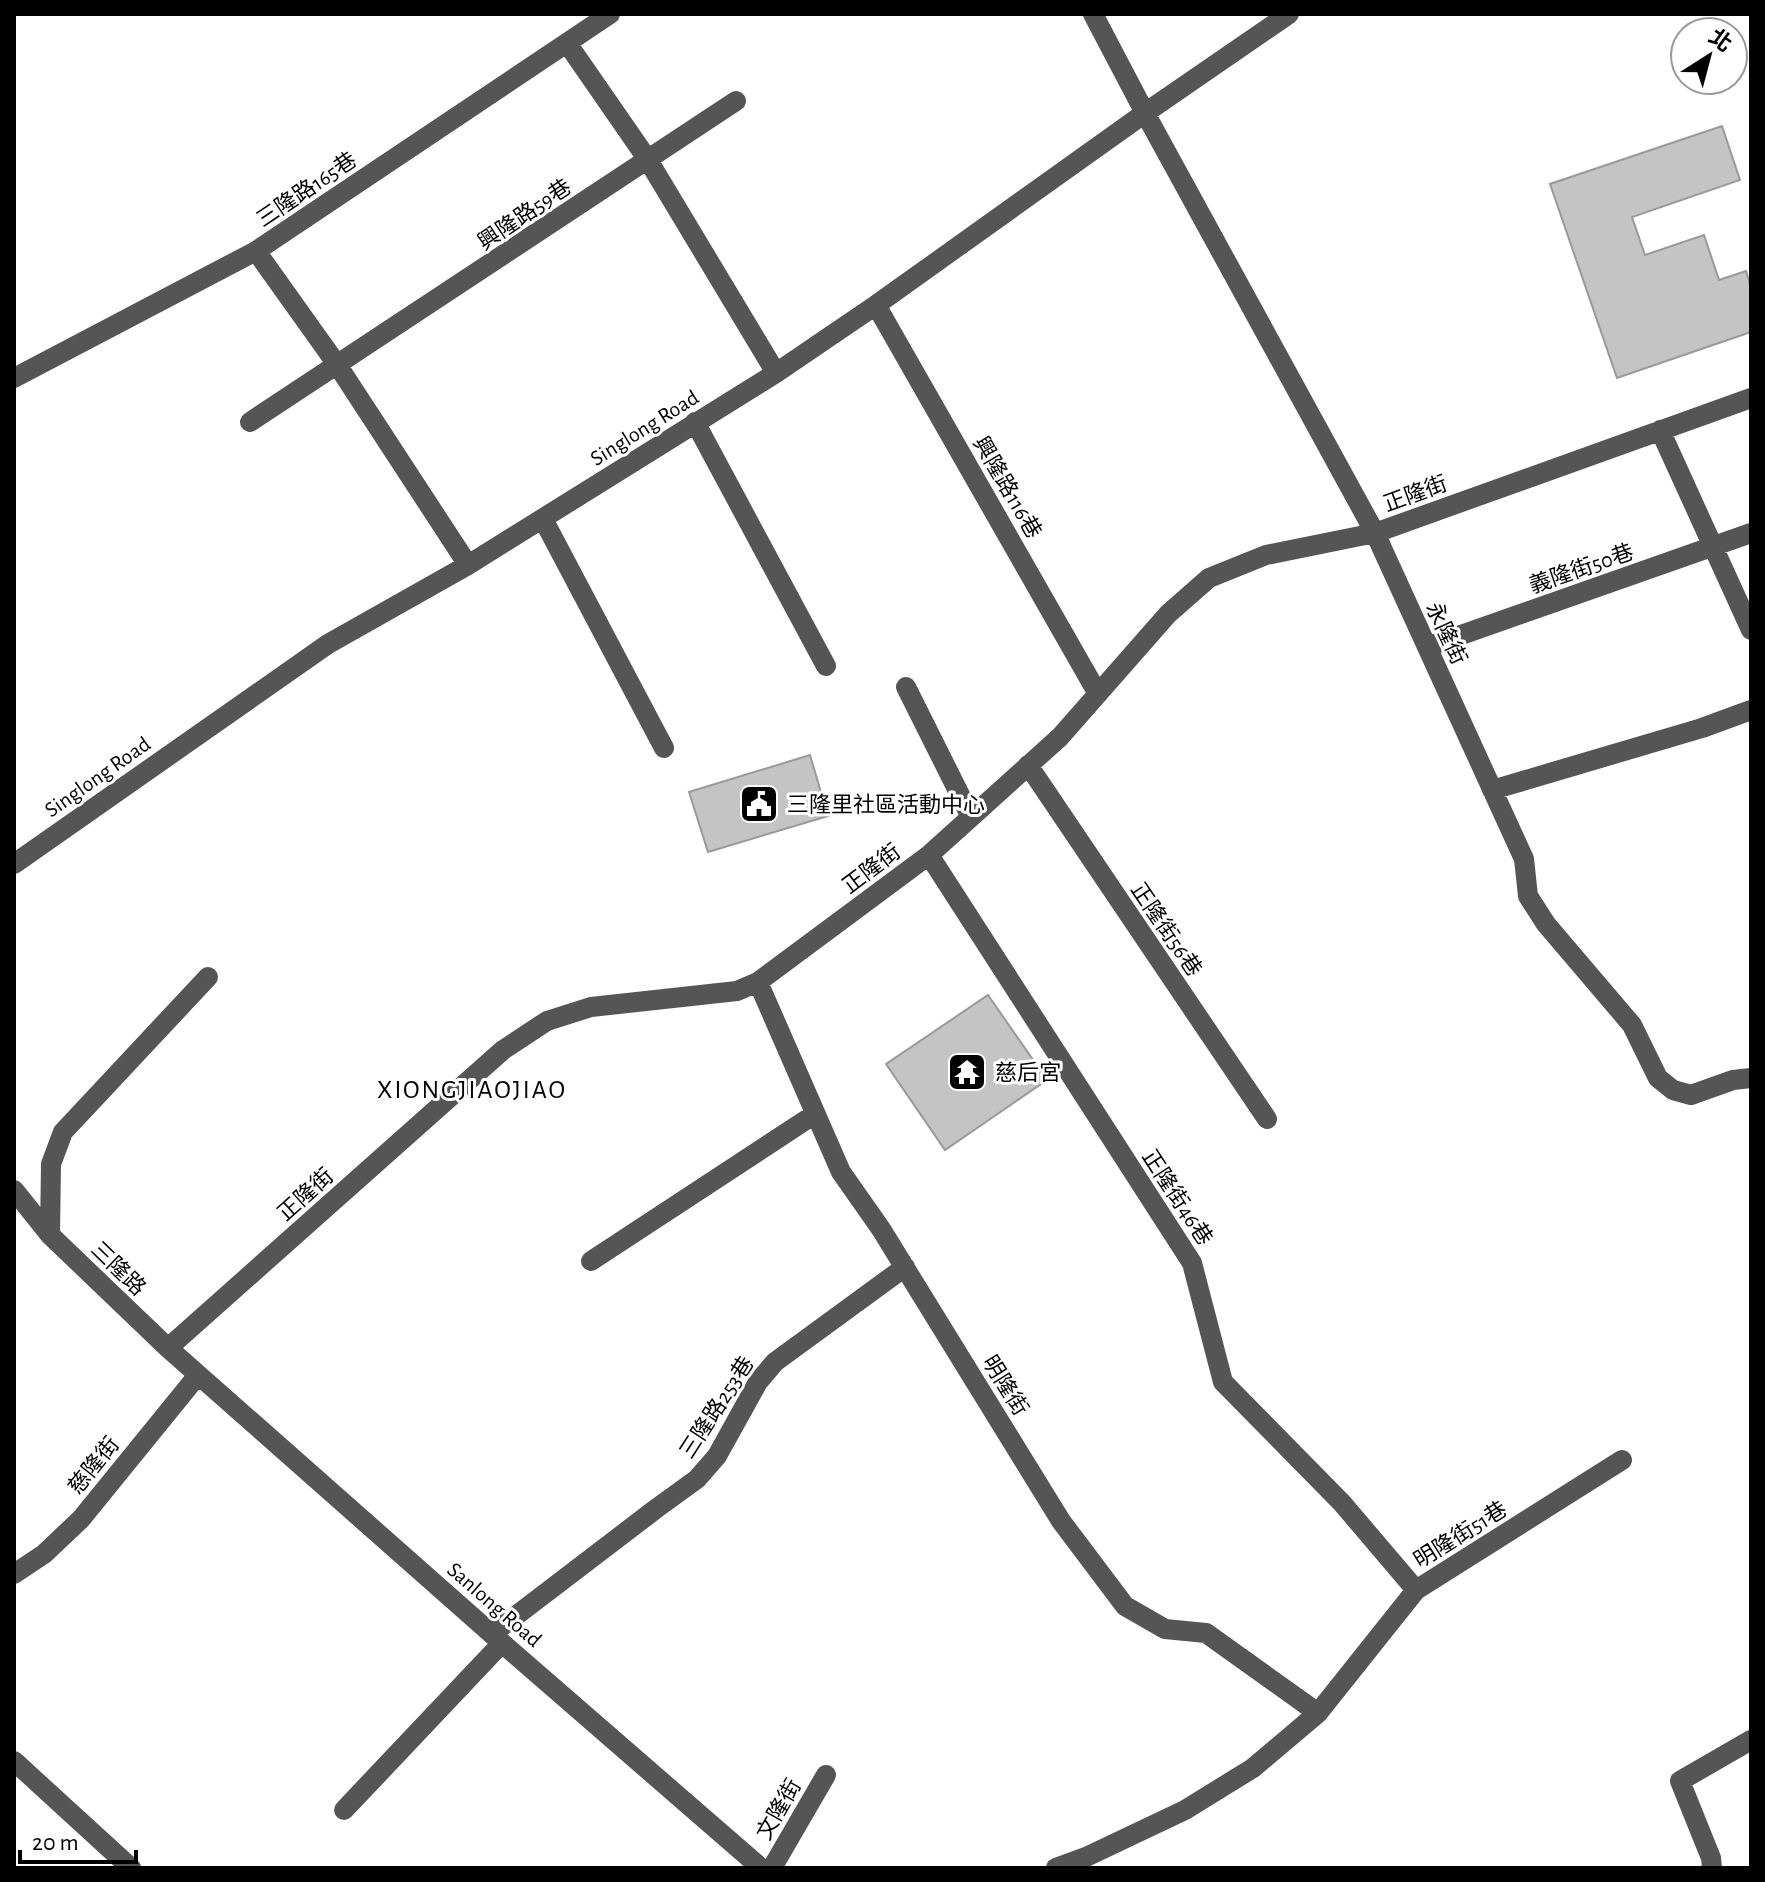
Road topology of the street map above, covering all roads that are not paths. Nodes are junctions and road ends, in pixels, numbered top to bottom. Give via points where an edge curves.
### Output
1 (610, 14) edge
2 (1093, 14) edge
3 (1289, 14) edge
4 (567, 43) junction
5 (736, 101) dead end
6 (1145, 113) junction
7 (648, 160) junction
8 (256, 251) junction
9 (876, 305) junction
10 (338, 366) junction
11 (776, 373) junction
12 (14, 378) edge
13 (1751, 398) edge
14 (250, 422) dead end
15 (695, 422) junction
16 (1660, 430) junction
17 (543, 519) junction
18 (1375, 533) junction
19 (1751, 533) edge
20 (1713, 547) junction
21 (468, 565) junction
22 (1751, 630) edge
23 (1427, 647) junction
24 (826, 666) dead end
25 (906, 687) dead end
26 (1098, 694) junction
27 (1751, 710) edge
28 (664, 748) dead end
29 (1028, 765) junction
30 (1492, 790) junction
31 (971, 817) junction
32 (929, 855) junction
33 (14, 864) edge
34 (208, 977) dead end
35 (758, 982) junction
36 (1751, 1078) edge
37 (815, 1114) junction
38 (1267, 1119) dead end
39 (14, 1190) edge
40 (50, 1235) junction
41 (591, 1261) dead end
42 (905, 1267) junction
43 (168, 1348) junction
44 (198, 1375) junction
45 (1622, 1460) dead end
46 (14, 1574) edge
47 (1416, 1590) junction
48 (497, 1639) junction
49 (1318, 1713) junction
50 (1751, 1740) edge
51 (14, 1761) edge
52 (826, 1775) dead end
53 (344, 1810) dead end
54 (131, 1868) edge
55 (761, 1868) edge
56 (772, 1868) edge
57 (1056, 1868) edge
58 (1712, 1868) edge

1 - 4 street, 三隆路165巷
2 - 6 street, 永隆街
3 - 6 street, Singlong Road
4 - 7 street
4 - 8 street, 三隆路165巷
5 - 7 street, 興隆路59巷
6 - 9 street, Singlong Road
6 - 18 street, 永隆街
7 - 10 street, 興隆路59巷
7 - 11 street
8 - 10 street
8 - 12 street, 三隆路165巷
9 - 11 street, Singlong Road
9 - 26 street, 興隆路116巷
10 - 14 street, 興隆路59巷
10 - 21 street
11 - 15 street, Singlong Road
13 - 16 street, 正隆街
15 - 17 street, Singlong Road
15 - 24 street
16 - 18 street, 正隆街
16 - 20 street
17 - 21 street, Singlong Road
17 - 28 street
18 - 23 street, 永隆街
18 - 26 street, 正隆街 via 1266,555 1209,578 1168,614
19 - 20 street, 義隆街50巷
20 - 22 street
20 - 23 street, 義隆街50巷
21 - 33 street, Singlong Road via 328,644
23 - 30 street, 永隆街
25 - 31 street
26 - 29 street, 正隆街
27 - 30 street
29 - 31 street, 正隆街
29 - 38 street, 正隆街56巷
30 - 36 street, 永隆街 via 1524,859 1528,896 1632,1025 1658,1078 1691,1095
31 - 32 street, 正隆街
32 - 35 street, 正隆街
32 - 47 street, 正隆街46巷 via 1192,1263 1223,1382 1342,1503
34 - 40 street via 63,1132 51,1164
35 - 37 street, 明隆街
35 - 43 street, 正隆街 via 737,991 591,1007 547,1021 503,1050
37 - 41 street
37 - 42 street, 明隆街 via 841,1172
39 - 40 street, 三隆路
40 - 43 street, 三隆路
42 - 48 street, 三隆路253巷 via 775,1362 697,1479
42 - 49 street, 明隆街 via 1061,1521 1125,1606 1165,1629 1206,1633
43 - 44 street, 三隆路
44 - 46 street, 慈隆街 via 81,1519
44 - 48 street, Sanlong Road
45 - 47 street, 明隆街51巷
47 - 49 street, 明隆街51巷
48 - 53 street, 三隆路253巷
48 - 55 street, Sanlong Road
49 - 57 street, 明隆街51巷 via 1253,1768 1185,1810
50 - 58 street via 1680,1781
51 - 54 street
52 - 56 street, 文隆街

